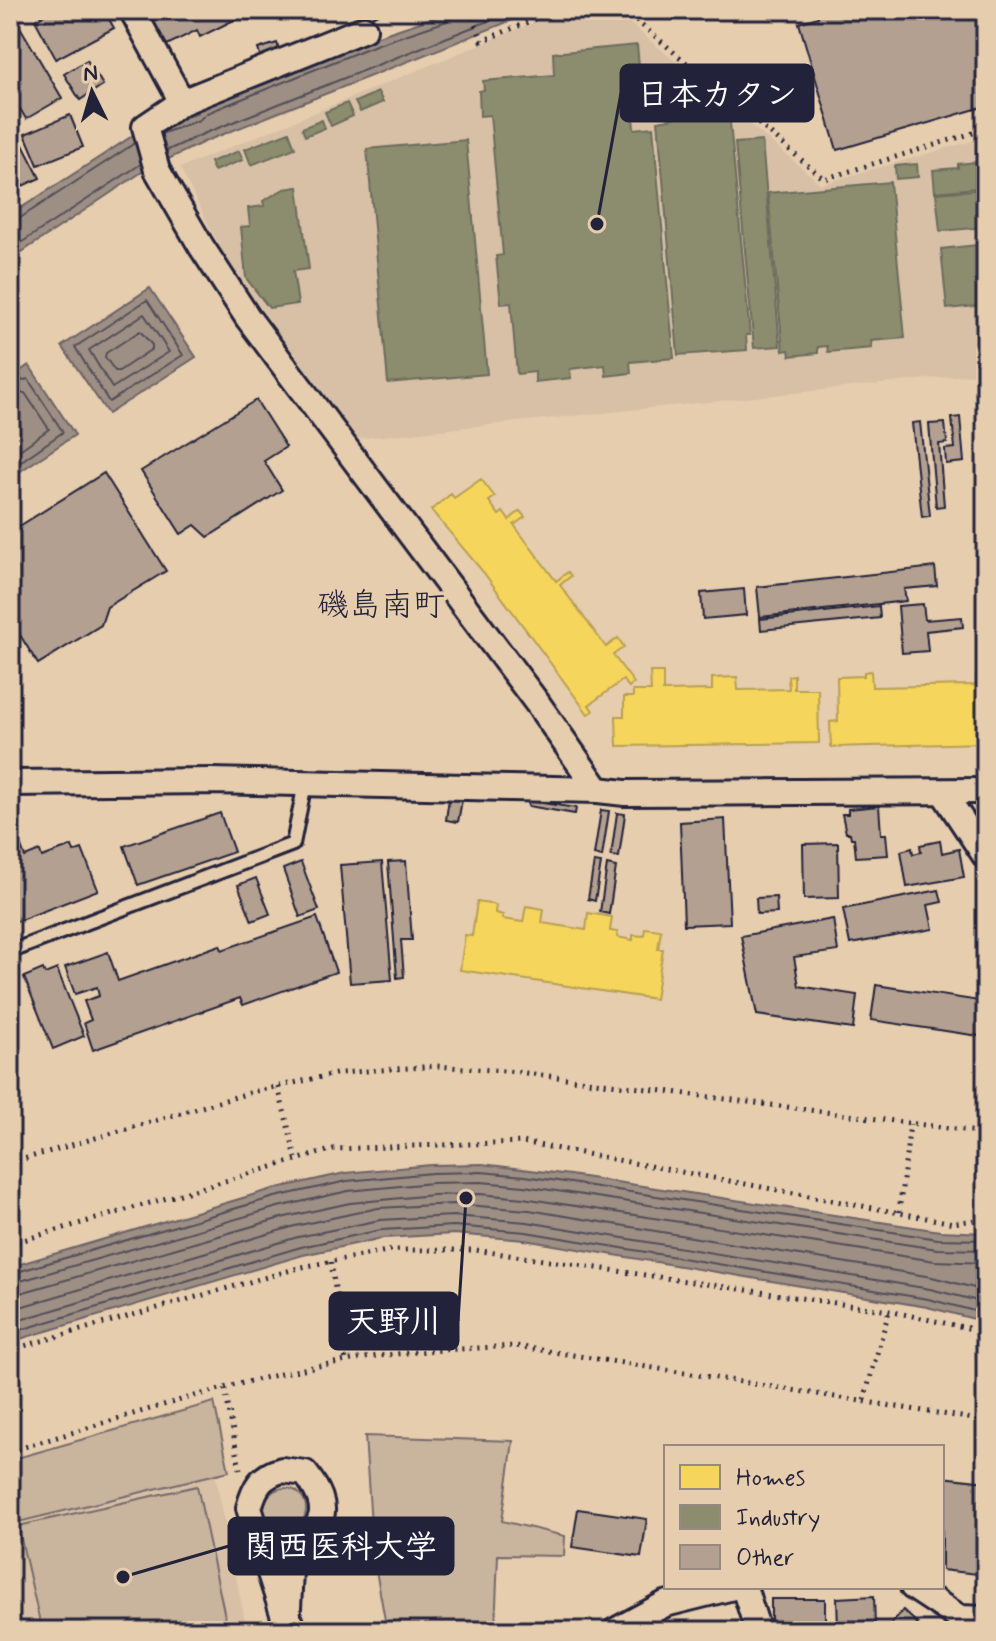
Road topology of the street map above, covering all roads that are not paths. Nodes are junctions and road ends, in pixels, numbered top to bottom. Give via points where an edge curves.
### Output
1 (132, 10) edge
2 (364, 29) dead end
3 (182, 102) junction
4 (10, 783) edge
5 (305, 783) junction
6 (598, 790) junction
7 (986, 791) edge
8 (943, 792) junction
9 (986, 857) edge
10 (17, 949) dead end
11 (725, 1589) edge
12 (745, 1589) edge
13 (916, 1589) edge
14 (986, 1619) edge
15 (287, 1629) edge
16 (615, 1631) edge
17 (758, 1631) edge

1 - 3 street
2 - 3 street
3 - 6 street via 145,127 157,170 201,246 248,318
4 - 5 street
5 - 6 street
5 - 10 lane via 293,844
6 - 8 street
7 - 8 street
8 - 9 street
11 - 16 street via 665,1604
12 - 17 street
13 - 14 street via 960,1618
15 - 15 street via 249,1508 265,1475 282,1470 305,1473 320,1492 323,1511 314,1534 291,1553

